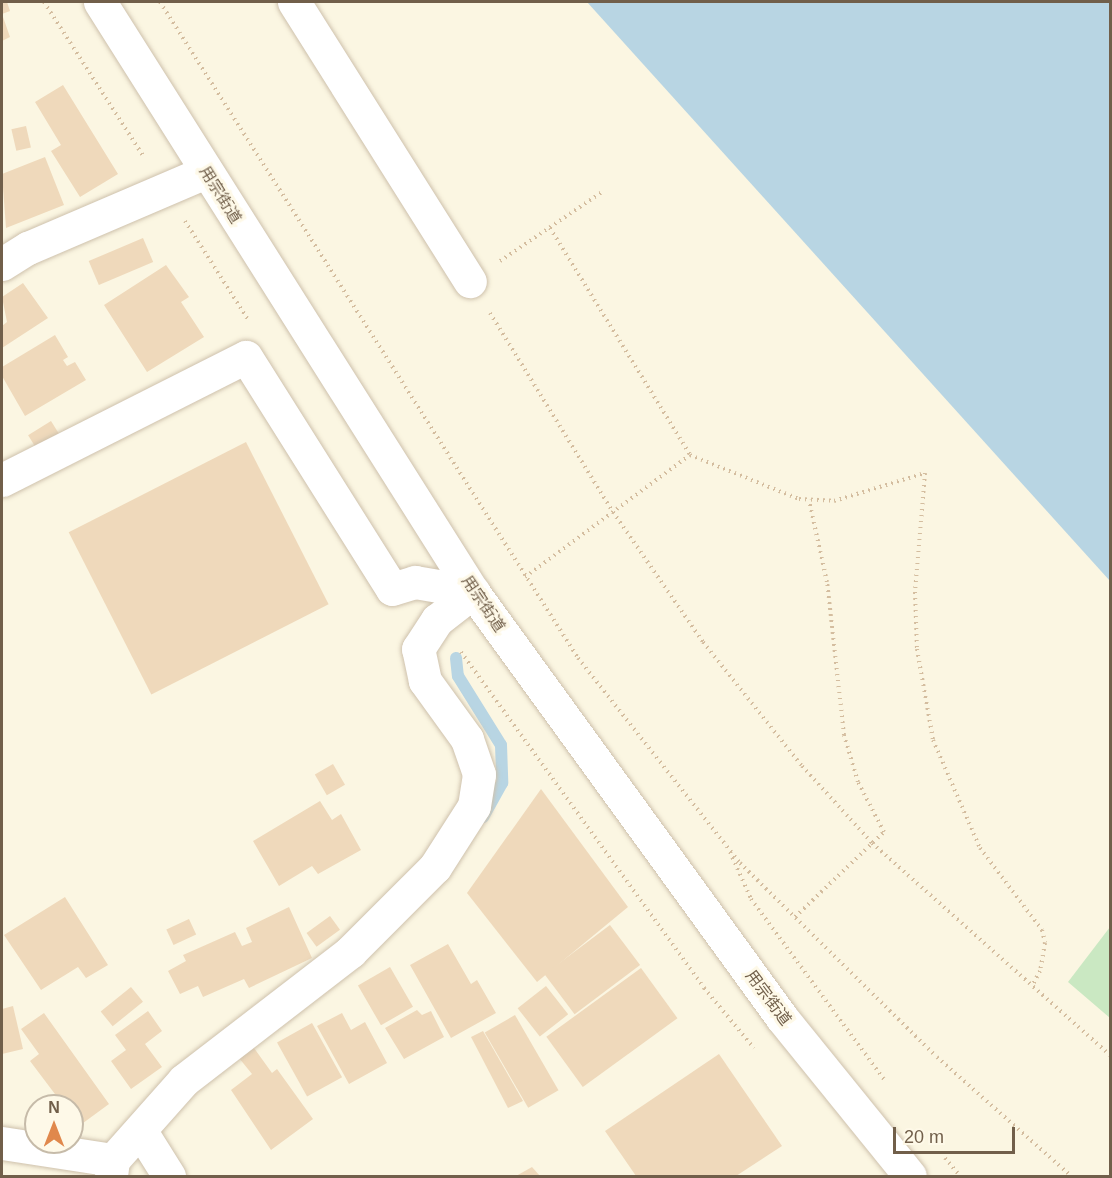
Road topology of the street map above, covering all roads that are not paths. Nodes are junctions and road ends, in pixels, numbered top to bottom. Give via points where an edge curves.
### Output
1 (100, 2) edge
2 (294, 2) edge
3 (205, 172) junction
4 (2, 264) edge
5 (470, 281) road end
6 (2, 480) edge
7 (473, 592) junction
8 (142, 1133) junction
9 (2, 1143) edge
10 (112, 1168) edge
11 (169, 1176) edge
12 (910, 1176) edge

1 - 3 street, 用宗街道
2 - 5 street
3 - 4 street via 28,248
3 - 7 street, 用宗街道
6 - 7 street via 246,357 392,589 415,582
7 - 8 street via 437,620 418,649 425,681 467,739 479,774 474,806 435,867 350,952 184,1080
7 - 12 street, 用宗街道 via 782,1018
8 - 10 street
8 - 11 street
9 - 10 street

